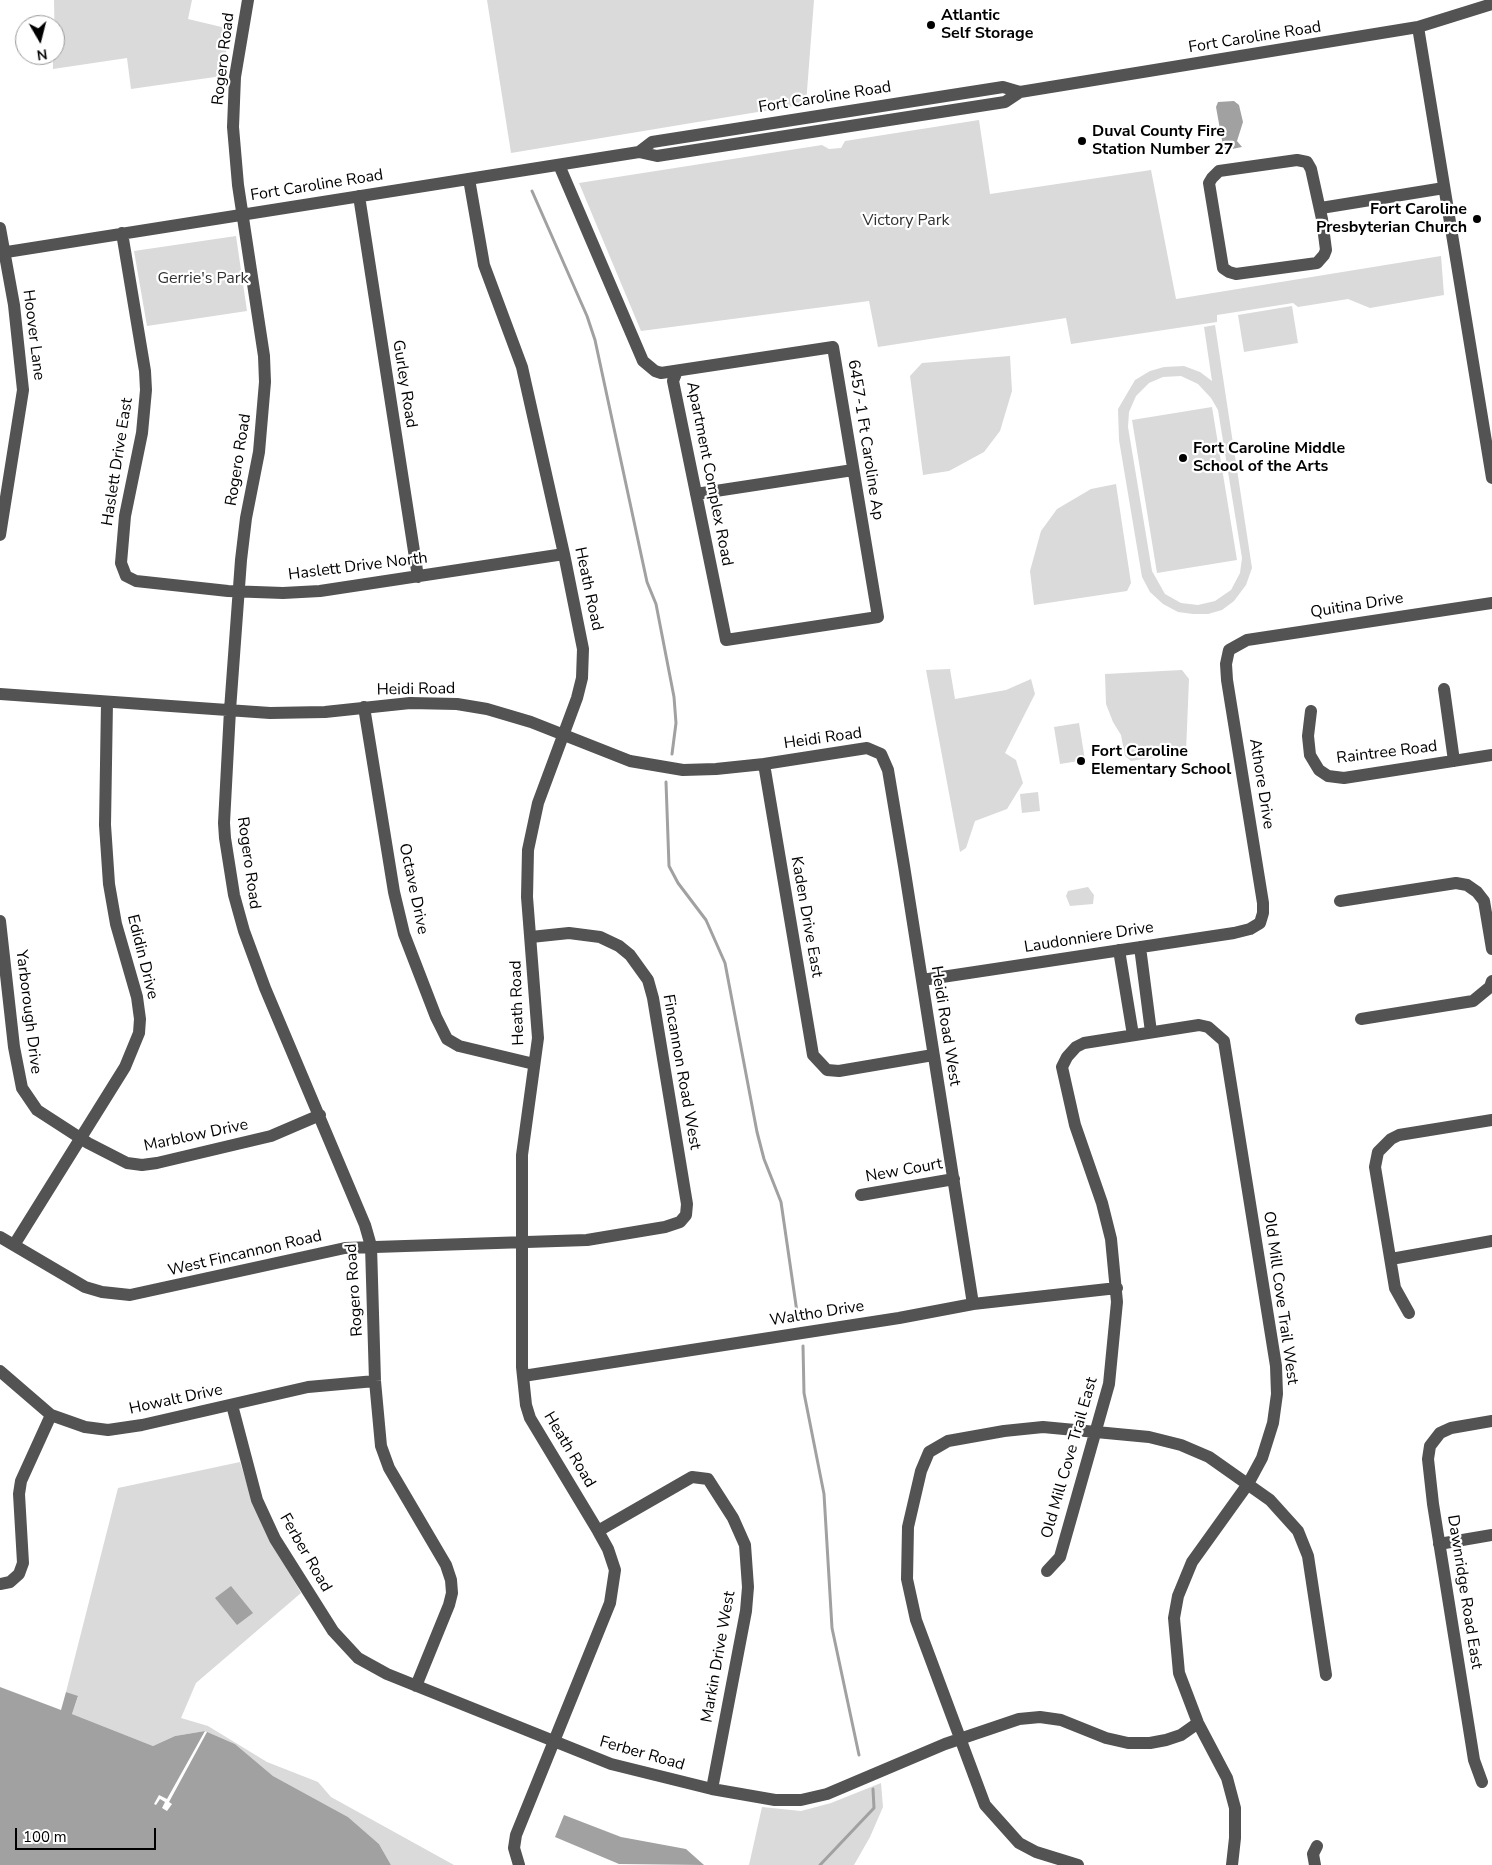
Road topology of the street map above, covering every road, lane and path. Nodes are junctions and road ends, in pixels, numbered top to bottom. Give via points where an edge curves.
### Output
1 (248, 0) edge
2 (1492, 4) edge
3 (1418, 28) junction
4 (559, 165) junction
5 (469, 179) junction
6 (1444, 188) junction
7 (359, 196) junction
8 (1320, 208) junction
9 (242, 214) junction
10 (0, 228) edge
11 (122, 233) junction
12 (2, 252) edge
13 (677, 371) junction
14 (1486, 406) edge
15 (853, 470) junction
16 (1492, 478) edge
17 (696, 494) junction
18 (0, 534) edge
19 (564, 554) junction
20 (126, 576) joint
21 (418, 577) junction
22 (239, 592) junction
23 (1492, 604) edge
24 (800, 629) joint
25 (1229, 650) joint
26 (1444, 689) dead end
27 (0, 694) edge
28 (107, 702) junction
29 (364, 708) junction
30 (230, 710) junction
31 (1311, 711) dead end
32 (563, 734) junction
33 (881, 754) joint
34 (1492, 755) edge
35 (1454, 761) junction
36 (764, 764) junction
37 (1340, 900) dead end
38 (0, 921) edge
39 (1260, 923) joint
40 (530, 937) junction
41 (1492, 942) edge
42 (1140, 947) junction
43 (1119, 950) junction
44 (922, 980) junction
45 (1492, 981) edge
46 (1361, 1019) dead end
47 (1151, 1032) junction
48 (1133, 1035) junction
49 (933, 1055) junction
50 (534, 1064) junction
51 (320, 1116) junction
52 (1492, 1120) edge
53 (80, 1138) junction
54 (954, 1179) junction
55 (861, 1195) dead end
56 (686, 1215) joint
57 (0, 1237) edge
58 (1492, 1241) edge
59 (521, 1243) junction
60 (14, 1245) junction
61 (371, 1246) junction
62 (1391, 1259) junction
63 (1117, 1288) junction
64 (973, 1304) junction
65 (1409, 1313) dead end
66 (0, 1371) edge
67 (523, 1376) junction
68 (375, 1381) junction
69 (232, 1405) junction
70 (51, 1415) junction
71 (1492, 1421) edge
72 (1096, 1432) junction
73 (1248, 1484) junction
74 (598, 1531) junction
75 (1492, 1535) edge
76 (1439, 1544) junction
77 (1047, 1571) dead end
78 (5, 1583) edge
79 (1326, 1675) dead end
80 (416, 1686) junction
81 (1198, 1724) junction
82 (960, 1740) junction
83 (553, 1742) junction
84 (1482, 1782) dead end
85 (712, 1789) junction
86 (1317, 1846) dead end
87 (520, 1865) edge
88 (1078, 1865) edge
89 (1232, 1865) edge
90 (1315, 1865) edge

1 - 9 street, Rogero Road via 234,102 235,159
2 - 3 street, Fort Caroline Road
3 - 4 street, Fort Caroline Road via 1020,92 1003,87 652,142 638,152
3 - 6 street
4 - 5 street, Fort Caroline Road
4 - 13 street, Apartment Complex Road via 643,361 661,373
5 - 7 street, Fort Caroline Road
5 - 19 street, Heath Road via 484,266 522,367
6 - 8 street
6 - 14 street
7 - 9 street, Fort Caroline Road
7 - 21 street, Gurley Road
8 - 8 street via 1326,250 1317,263 1236,274 1223,268 1209,184 1219,171 1297,160 1307,162
9 - 11 street, Fort Caroline Road
9 - 22 street, Rogero Road via 264,356 265,382 259,452 246,518
10 - 12 street, Hoover Lane
11 - 12 street, Fort Caroline Road
11 - 20 street, Haslett Drive East via 146,390 142,433 125,516 121,563
12 - 18 street, Hoover Lane via 14,305 23,390
13 - 15 street, 6457-1 Ft Caroline Ap via 833,347
13 - 17 street, Apartment Complex Road via 673,381
14 - 16 street
15 - 17 street
15 - 24 street, 6457-1 Ft Caroline Ap via 878,617
17 - 24 street, Apartment Complex Road via 726,640
19 - 21 street, Haslett Drive North
19 - 32 street, Heath Road via 583,649 582,678
20 - 22 street, Haslett Drive North via 136,581
21 - 22 street, Haslett Drive North via 320,591
22 - 30 street, Rogero Road
23 - 25 street, Quitina Drive via 1247,640
25 - 39 street, Athore Drive via 1227,680 1264,903
26 - 35 street
27 - 28 street, Heidi Road
28 - 30 street, Heidi Road
28 - 53 street, Edidin Drive via 105,825 109,884 140,1019 138,1039 132,1054
29 - 30 street, Heidi Road via 298,713
29 - 32 street, Heidi Road via 410,703 458,704 487,709
29 - 50 street, Octave Drive via 394,892 404,934 436,1016 447,1039 459,1046
30 - 51 street, Rogero Road via 224,823 234,895 265,988
31 - 35 street, Raintree Road via 1310,755 1318,770 1328,776 1344,778
32 - 36 street, Heidi Road via 623,758 662,768 696,770
32 - 40 street, Heath Road via 538,803 528,850
33 - 36 street, Heidi Road via 867,748
33 - 44 street, Heidi Road West via 888,770
34 - 35 street, Raintree Road
36 - 49 street, Kaden Drive East via 813,1055 827,1070 839,1071
37 - 41 street via 1456,883 1467,885 1484,900
38 - 53 street, Yarborough Drive via 14,1048 22,1088 37,1110
39 - 42 street, Laudonniere Drive via 1234,933
40 - 50 street, Heath Road via 538,1038
40 - 56 street, Fincannon Road West via 569,933 600,937 630,954 648,980 684,1184
42 - 43 street, Laudonniere Drive
42 - 47 street
43 - 44 street, Laudonniere Drive
43 - 48 street
44 - 49 street, Heidi Road West
45 - 46 street via 1490,987 1473,1001
47 - 48 street
47 - 73 street, Old Mill Cove Trail West via 1199,1025 1216,1032 1224,1041 1276,1366 1273,1423 1262,1458
48 - 63 street, Old Mill Cove Trail East via 1076,1047 1067,1057 1062,1074 1111,1239
49 - 54 street, Heidi Road West
50 - 59 street, Heath Road via 522,1155
51 - 53 street, Marblow Drive via 271,1136 228,1148 142,1165 114,1158
51 - 61 street, Rogero Road
52 - 62 street via 1399,1135 1381,1147 1375,1167
53 - 60 street, Edidin Drive
54 - 55 street, New Court
54 - 64 street, Heidi Road West
56 - 59 street, West Fincannon Road via 672,1226 626,1235
57 - 60 street, West Fincannon Road
58 - 62 street
59 - 61 street, West Fincannon Road
59 - 67 street, Heath Road
60 - 61 street, West Fincannon Road via 85,1287 130,1295 346,1248
61 - 68 street, Rogero Road
62 - 65 street via 1395,1288
63 - 64 street, Waltho Drive
63 - 72 street, Old Mill Cove Trail East via 1109,1384
64 - 67 street, Waltho Drive
66 - 70 street, Howalt Drive
67 - 74 street, Heath Road via 530,1418
68 - 69 street, Howalt Drive via 308,1387
68 - 80 street, Rogero Road via 381,1446 389,1468 446,1566 452,1586 449,1605
69 - 70 street, Howalt Drive via 108,1430 85,1427
69 - 80 street, Ferber Road via 257,1500 275,1539 333,1631 358,1658
70 - 78 street via 19,1494 23,1563 18,1574
71 - 76 street, Dawnridge Road East via 1451,1428 1435,1437 1430,1446 1428,1459
72 - 73 street via 1181,1445 1209,1457
72 - 77 street, Old Mill Cove Trail East via 1060,1557
72 - 82 street via 1032,1427 948,1441 928,1452 908,1527 907,1579 916,1620
73 - 79 street via 1286,1515 1305,1547
73 - 81 street, Old Mill Cove Trail West via 1192,1562 1178,1596 1174,1618 1176,1654 1179,1673
74 - 83 street, Heath Road via 615,1570 614,1586
74 - 85 street, Markin Drive West via 685,1480 699,1477 708,1479 734,1518 745,1545 748,1565 746,1611
75 - 76 street
76 - 84 street, Dawnridge Road East via 1474,1760
80 - 83 street, Ferber Road
81 - 82 street, Ferber Road via 1166,1740 1128,1743 1061,1720 1040,1717 1019,1719
81 - 89 street, Old Mill Cove Trail West via 1227,1778 1233,1800 1236,1823
82 - 85 street, Ferber Road via 827,1794 801,1800 775,1800
82 - 88 street via 985,1805 1019,1842 1036,1852
83 - 85 street, Ferber Road via 642,1773
83 - 87 street, Heath Road via 514,1842
86 - 90 street via 1313,1854

